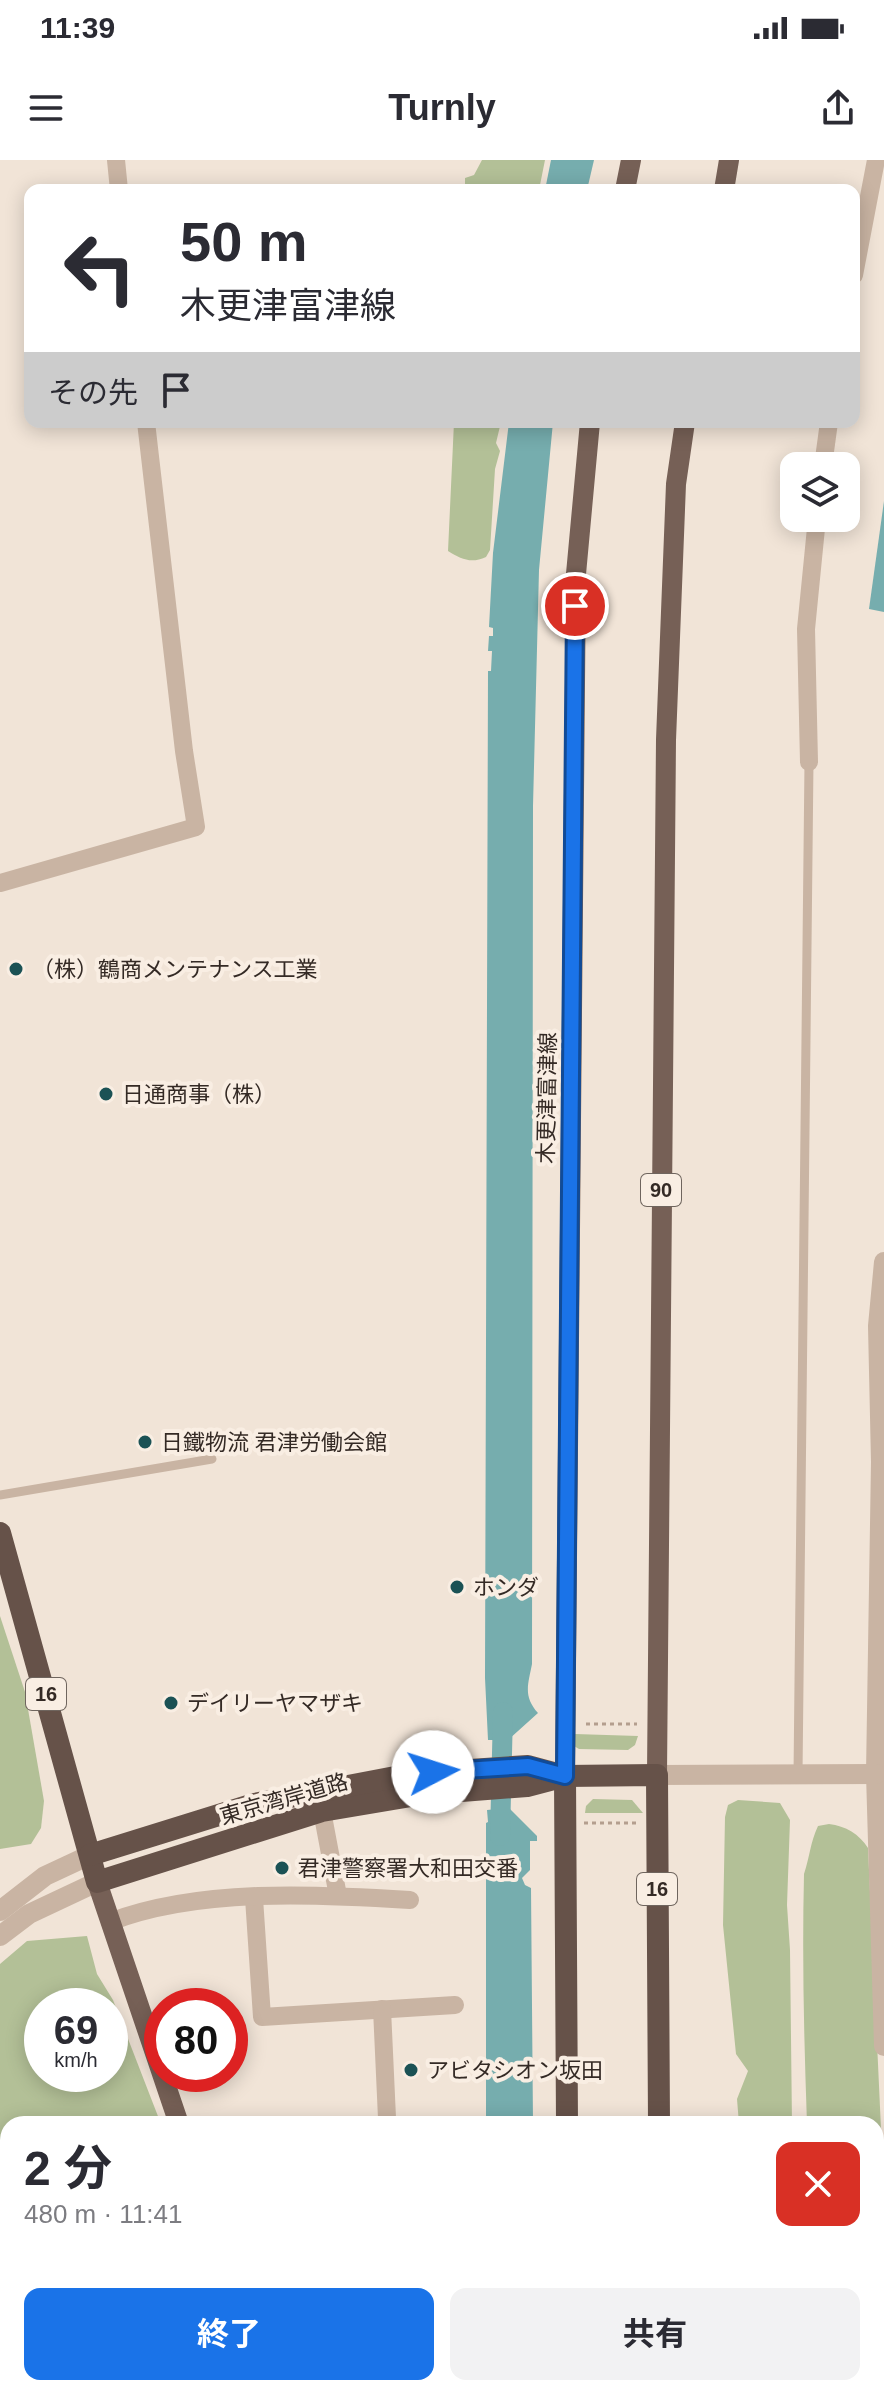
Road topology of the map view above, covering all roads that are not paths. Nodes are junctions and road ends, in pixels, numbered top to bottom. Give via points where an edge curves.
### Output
1 (116, 160) edge
2 (631, 160) edge
3 (729, 160) edge
4 (876, 160) edge
5 (118, 184) edge
6 (626, 184) edge
7 (725, 184) edge
8 (860, 244) edge
9 (147, 428) edge
10 (589, 428) edge
11 (684, 428) edge
12 (828, 428) edge
13 (825, 452) edge
14 (816, 532) edge
15 (809, 762) joint
16 (0, 883) edge
17 (884, 1262) edge
18 (212, 1459) dead end
19 (0, 1495) edge
20 (0, 1533) edge
21 (876, 1774) junction
22 (657, 1775) junction
23 (798, 1775) junction
24 (552, 1776) junction
25 (476, 1778) junction
26 (322, 1811) junction
27 (90, 1855) junction
28 (97, 1882) junction
29 (338, 1896) junction
30 (254, 1898) junction
31 (410, 1900) dead end
32 (0, 1911) edge
33 (882, 1918) edge
34 (110, 1922) junction
35 (0, 1936) edge
36 (455, 2005) dead end
37 (382, 2009) junction
38 (884, 2046) edge
39 (176, 2116) edge
40 (387, 2116) edge
41 (567, 2116) edge
42 (659, 2116) edge

1 - 5 street
2 - 6 main road
3 - 7 main road
4 - 8 street
9 - 16 street via 196,827
10 - 24 main road, 木更津富津線 via 576,574
11 - 22 main road, 90 via 676,484 666,740
12 - 13 street
14 - 15 street via 806,629
15 - 23 lane
17 - 21 street via 878,1326
18 - 19 lane
20 - 27 highway, 16
21 - 23 street
21 - 33 street
22 - 23 street
22 - 24 highway, 東京湾岸道路
22 - 42 highway, 16
24 - 25 highway, 東京湾岸道路 via 527,1786
24 - 41 highway
25 - 26 highway, 東京湾岸道路
25 - 27 highway, 東京湾岸道路 via 411,1774 291,1795
26 - 28 highway, 東京湾岸道路
26 - 29 street
27 - 28 highway, 16
27 - 32 street via 45,1876
28 - 34 main road
28 - 35 street via 29,1914
29 - 30 street
29 - 31 street
30 - 34 street via 211,1900
30 - 37 street via 262,2017
33 - 38 street
34 - 39 main road
36 - 37 street
37 - 40 street

